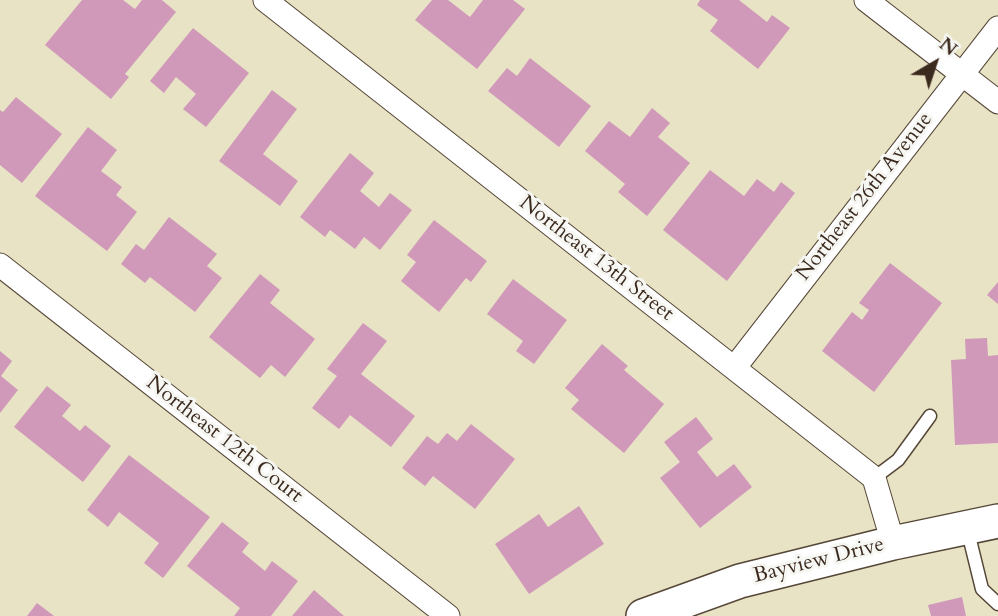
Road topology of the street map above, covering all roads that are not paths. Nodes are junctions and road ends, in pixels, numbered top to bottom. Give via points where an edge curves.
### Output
1 (265, 0) edge
2 (866, 0) edge
3 (998, 29) edge
4 (960, 73) junction
5 (998, 102) edge
6 (0, 265) edge
7 (735, 367) junction
8 (930, 416) dead end
9 (874, 478) junction
10 (982, 524) edge
11 (893, 542) junction
12 (998, 604) edge
13 (448, 616) edge
14 (643, 616) edge

1 - 7 street, Northeast 13th Street
2 - 4 street
3 - 4 street, Northeast 26th Avenue
4 - 5 street
4 - 7 street, Northeast 26th Avenue
6 - 13 street, Northeast 12th Court
7 - 9 street, Northeast 13th Street
8 - 9 lane via 898,460
9 - 11 street
10 - 11 street, Bayview Drive
10 - 12 lane via 982,589
11 - 14 street, Bayview Drive via 740,581

